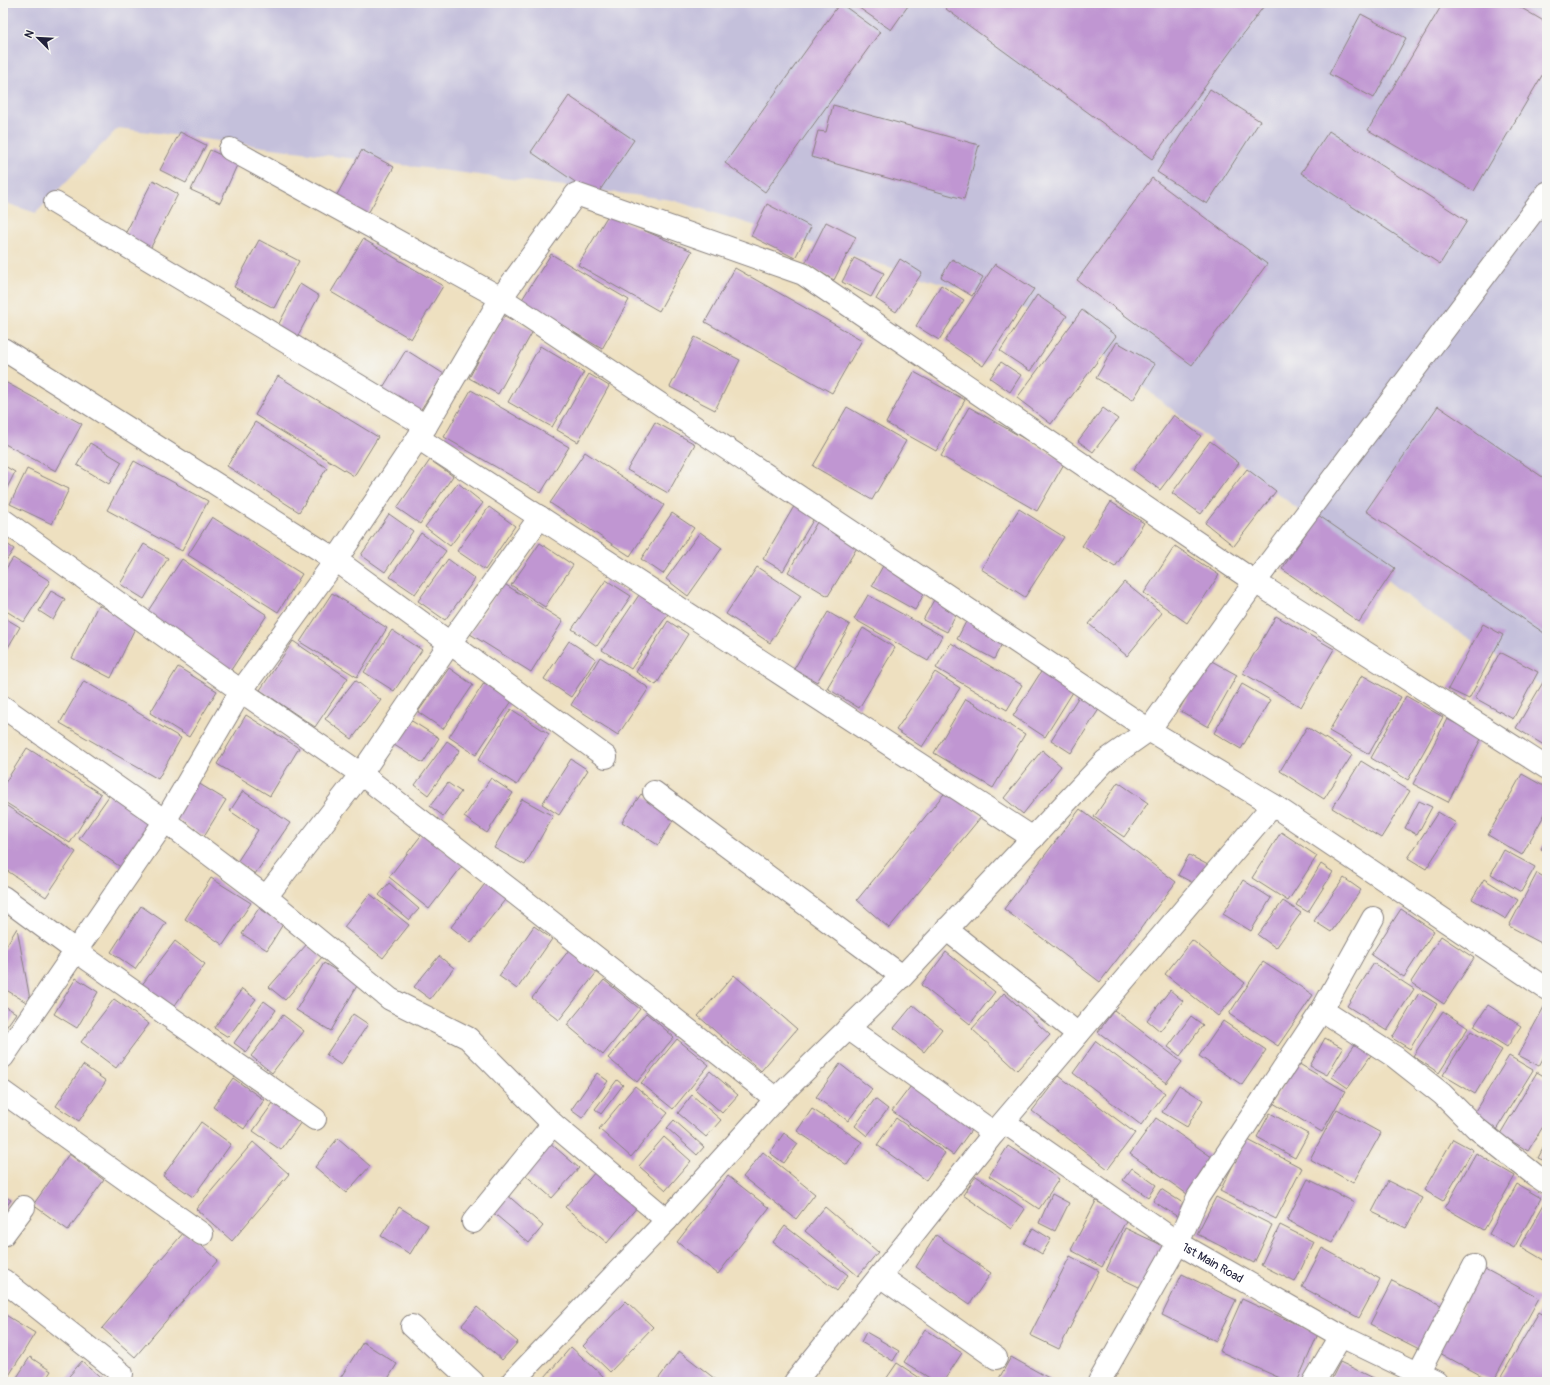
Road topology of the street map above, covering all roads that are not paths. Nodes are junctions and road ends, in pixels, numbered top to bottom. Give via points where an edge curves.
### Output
1 (230, 149) dead end
2 (1547, 193) edge
3 (55, 203) dead end
4 (501, 298) junction
5 (3, 349) edge
6 (422, 432) junction
7 (540, 517) junction
8 (3, 520) edge
9 (336, 560) junction
10 (1255, 582) junction
11 (450, 643) junction
12 (240, 691) junction
13 (3, 707) edge
14 (1149, 730) junction
15 (606, 757) dead end
16 (1547, 768) edge
17 (361, 774) junction
18 (654, 792) dead end
19 (1274, 805) junction
20 (165, 821) junction
21 (1033, 838) junction
22 (3, 897) edge
23 (266, 897) junction
24 (1373, 918) dead end
25 (946, 930) junction
26 (76, 951) junction
27 (902, 976) junction
28 (1547, 988) edge
29 (1322, 1010) junction
30 (848, 1028) junction
31 (1078, 1034) junction
32 (3, 1057) edge
33 (3, 1092) edge
34 (776, 1099) junction
35 (316, 1119) dead end
36 (553, 1124) junction
37 (999, 1128) junction
38 (1547, 1183) edge
39 (24, 1207) dead end
40 (667, 1220) junction
41 (473, 1222) dead end
42 (202, 1234) dead end
43 (3, 1235) edge
44 (1178, 1243) junction
45 (1474, 1266) dead end
46 (880, 1276) junction
47 (3, 1280) edge
48 (412, 1326) dead end
49 (1342, 1336) junction
50 (996, 1358) dead end
51 (122, 1374) dead end
52 (1427, 1378) edge
53 (472, 1382) edge
54 (512, 1382) edge
55 (795, 1382) edge
56 (1099, 1382) edge
57 (1314, 1382) edge

1 - 4 street
2 - 10 street
3 - 6 street
4 - 6 street
4 - 10 street via 576,194 803,274
4 - 14 street
5 - 9 street
6 - 7 street
6 - 9 street
7 - 11 street
7 - 21 street
8 - 12 street
9 - 11 street
9 - 12 street
10 - 14 street
10 - 16 street
11 - 15 street
11 - 17 street
12 - 17 street
12 - 20 street
13 - 20 street
14 - 19 street
14 - 21 street via 1105,761
17 - 23 street
17 - 34 street
18 - 27 street
19 - 28 street
19 - 31 street
20 - 23 street
20 - 26 street
21 - 25 street
22 - 26 street
23 - 36 street via 390,999 468,1038
24 - 29 street
25 - 27 street
25 - 31 street
26 - 32 street
26 - 35 street
27 - 30 street
29 - 38 street via 1395,1057 1442,1094 1476,1128
29 - 44 street via 1198,1197
30 - 34 street
30 - 37 street, 1st Main Road
31 - 37 street
33 - 42 street
34 - 40 street
36 - 40 street
36 - 41 street
37 - 44 street, 1st Main Road
37 - 46 street
39 - 43 street
40 - 54 street
44 - 49 street, 1st Main Road
44 - 56 street
45 - 52 street
46 - 50 street
46 - 55 street
47 - 51 street
48 - 53 street
49 - 52 street, 1st Main Road
49 - 57 street

